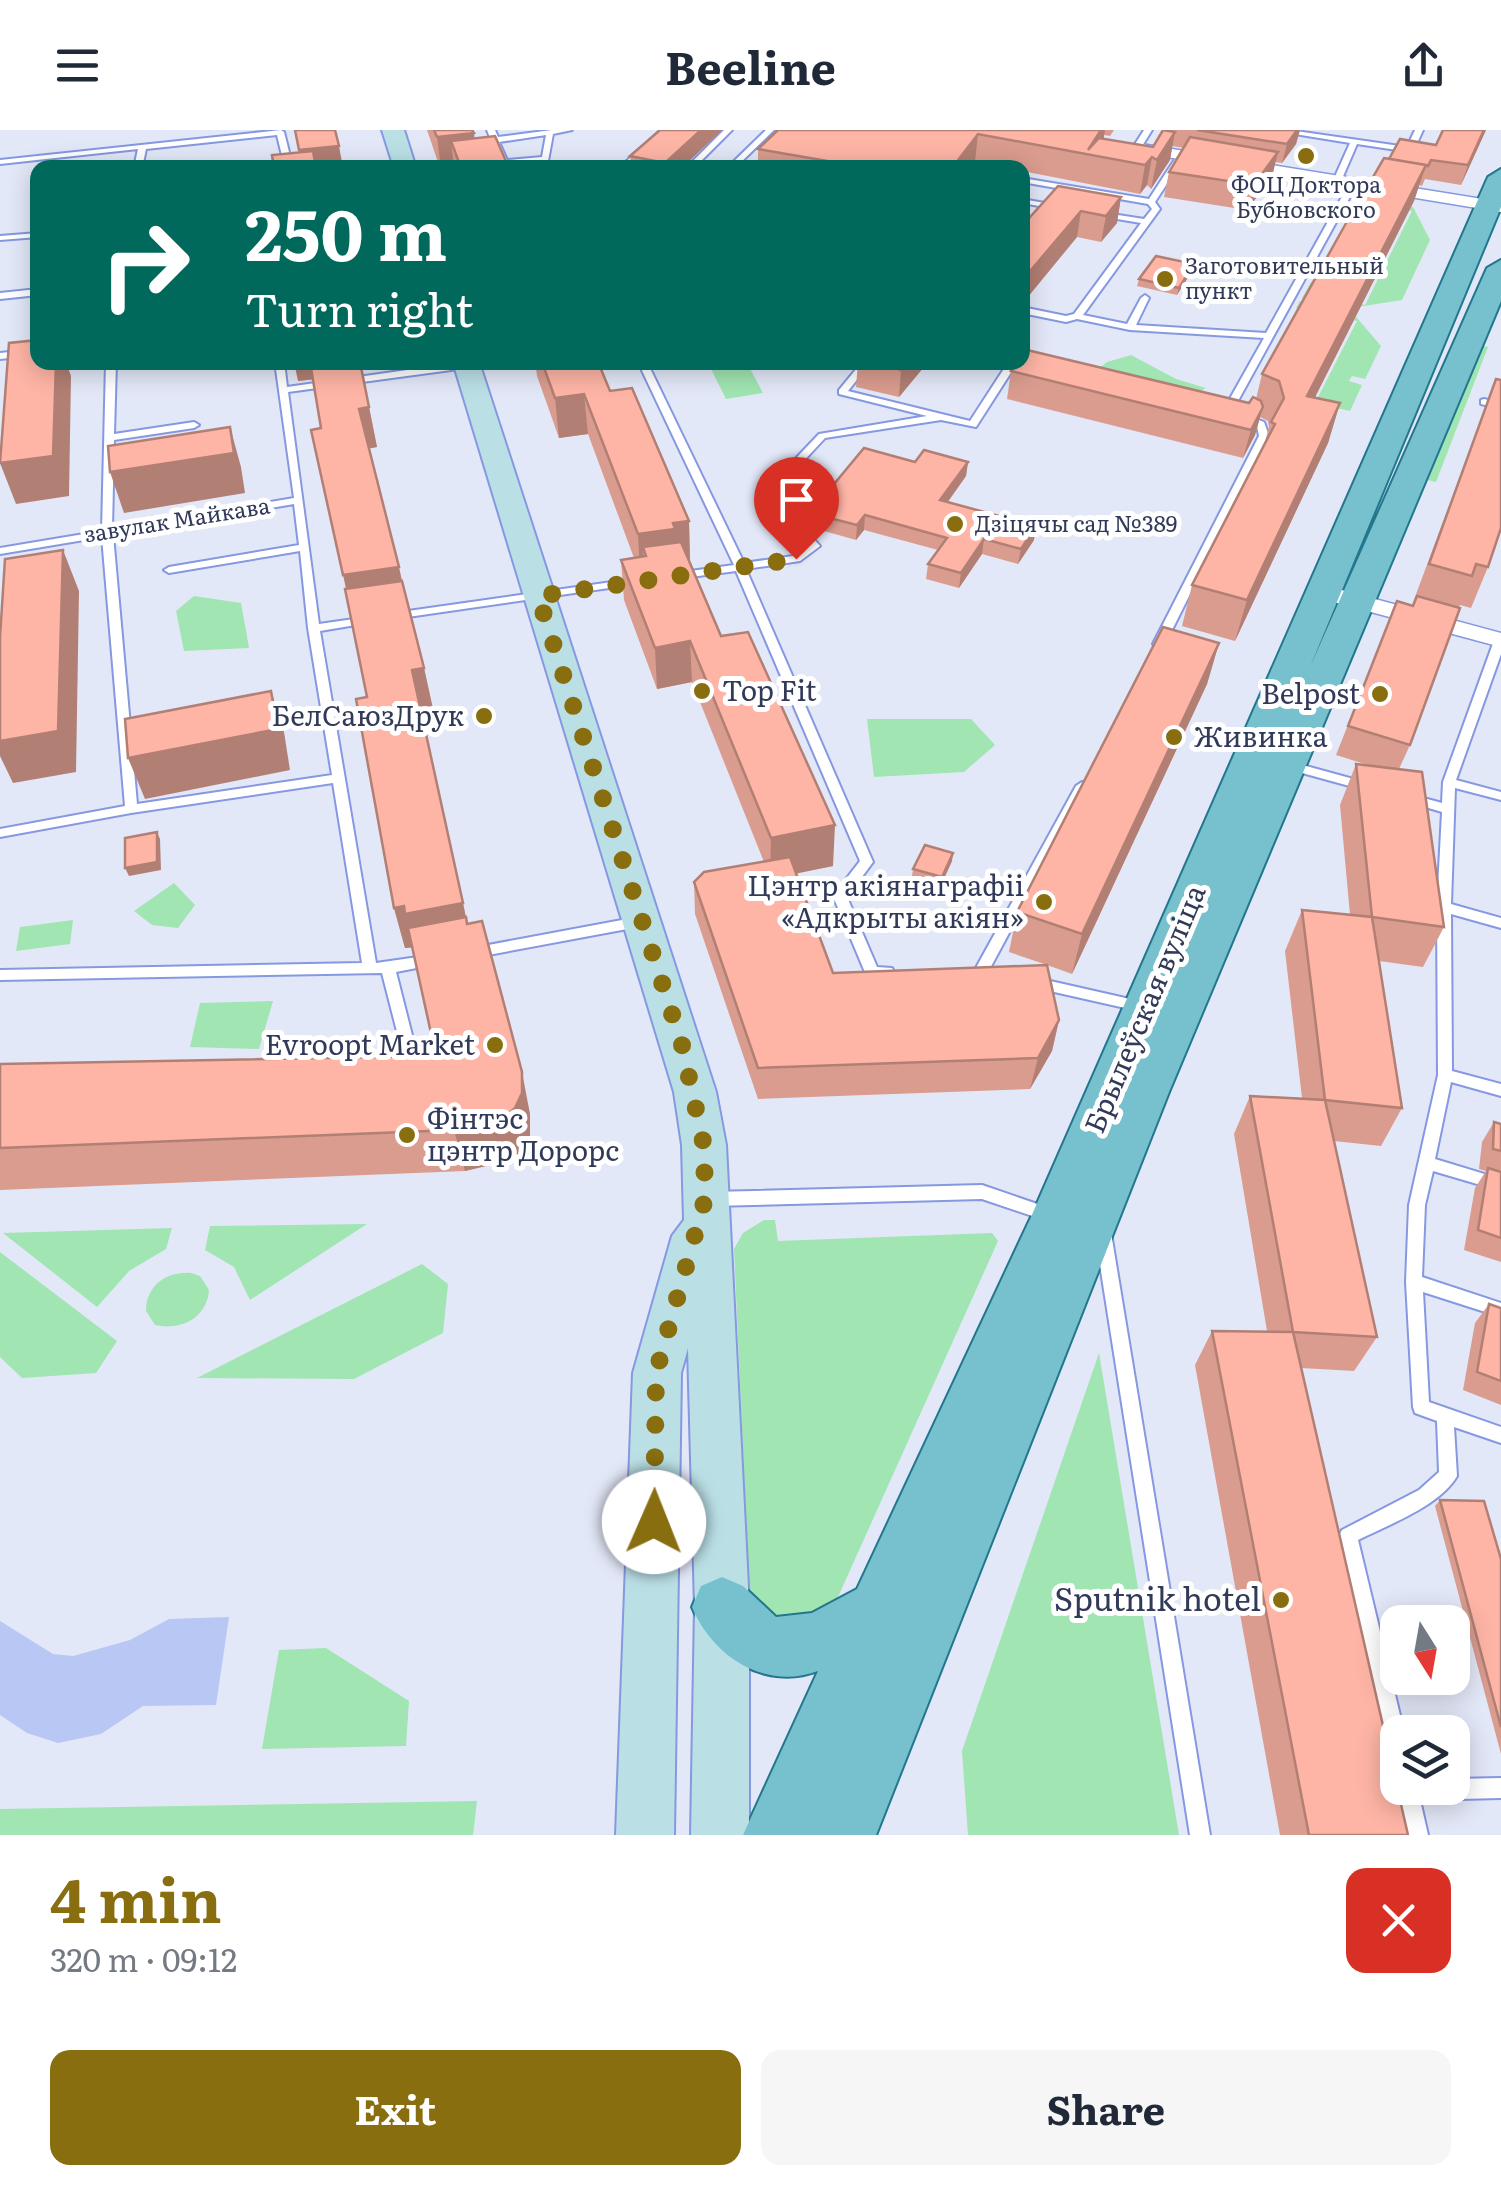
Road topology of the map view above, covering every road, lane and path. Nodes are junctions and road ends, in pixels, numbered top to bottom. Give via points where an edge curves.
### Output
1 (174, 130) edge
2 (393, 130) edge
3 (491, 130) edge
4 (568, 130) edge
5 (666, 130) edge
6 (728, 130) edge
7 (767, 130) edge
8 (1148, 130) edge
9 (1274, 130) edge
10 (1418, 130) edge
11 (550, 135) junction
12 (495, 140) junction
13 (1354, 142) junction
14 (177, 143) junction
15 (143, 146) junction
16 (1127, 147) joint
17 (1181, 156) junction
18 (140, 160) edge
19 (287, 160) edge
20 (402, 160) edge
21 (503, 160) edge
22 (524, 160) edge
23 (631, 160) edge
24 (697, 160) edge
25 (738, 160) edge
26 (0, 162) edge
27 (1501, 177) edge
28 (1030, 181) edge
29 (1345, 182) junction
30 (1030, 202) edge
31 (1151, 202) junction
32 (1494, 206) edge
33 (1076, 210) edge
34 (1094, 213) edge
35 (1147, 222) junction
36 (30, 236) edge
37 (0, 238) edge
38 (1466, 260) junction
39 (30, 293) edge
40 (0, 296) edge
41 (1496, 296) edge
42 (1146, 298) dead end
43 (1447, 308) junction
44 (1030, 312) edge
45 (1077, 316) junction
46 (1130, 327) junction
47 (1269, 336) junction
48 (30, 353) edge
49 (0, 356) edge
50 (111, 370) edge
51 (280, 370) edge
52 (424, 370) edge
53 (468, 370) edge
54 (646, 370) edge
55 (860, 370) edge
56 (1006, 370) edge
57 (283, 390) junction
58 (1484, 402) edge
59 (1501, 406) edge
60 (1209, 407) edge
61 (1228, 411) junction
62 (940, 417) junction
63 (194, 425) dead end
64 (109, 438) junction
65 (300, 500) junction
66 (107, 531) junction
67 (305, 547) junction
68 (0, 551) edge
69 (740, 567) junction
70 (169, 570) dead end
71 (670, 577) edge
72 (652, 580) edge
73 (538, 596) junction
74 (1340, 597) junction
75 (314, 628) junction
76 (1501, 639) edge
77 (1150, 661) edge
78 (1286, 764) junction
79 (338, 778) junction
80 (1084, 781) edge
81 (1450, 782) junction
82 (1370, 788) edge
83 (1390, 793) edge
84 (1501, 796) edge
85 (131, 809) junction
86 (1446, 809) junction
87 (0, 833) edge
88 (1444, 907) junction
89 (642, 922) junction
90 (1501, 923) edge
91 (388, 968) junction
92 (370, 970) junction
93 (964, 970) edge
94 (982, 970) junction
95 (909, 972) edge
96 (1000, 974) edge
97 (0, 975) edge
98 (1018, 979) edge
99 (1146, 1008) junction
100 (409, 1051) dead end
101 (1445, 1074) junction
102 (1501, 1090) edge
103 (1427, 1162) junction
104 (1501, 1185) edge
105 (705, 1199) junction
106 (1078, 1212) junction
107 (1414, 1282) junction
108 (1501, 1310) edge
109 (1446, 1415) junction
110 (1501, 1434) edge
111 (722, 1607) junction
112 (875, 1612) junction
113 (1390, 1715) edge
114 (1470, 1788) edge
115 (1501, 1788) edge
116 (1411, 1805) edge
117 (645, 1835) edge
118 (720, 1835) edge
119 (776, 1835) edge
120 (843, 1835) edge
121 (1200, 1835) edge
122 (1418, 1835) edge

1 - 14 lane
2 - 20 main road
3 - 12 lane
4 - 11 lane
5 - 23 lane
6 - 24 lane
7 - 25 lane
8 - 16 lane
9 - 13 lane
10 - 13 lane via 1410,150
11 - 12 lane
11 - 22 lane via 545,158
12 - 21 lane
13 - 29 lane
14 - 15 lane
14 - 19 lane via 280,132
15 - 18 lane
15 - 26 lane
16 - 17 street
17 - 29 street
17 - 31 lane
27 - 32 main road, Брылеўская вуліца
28 - 31 lane
29 - 32 street
29 - 47 lane
30 - 33 lane
31 - 35 lane via 1156,210
32 - 38 main road, Брылеўская вуліца
34 - 35 lane
35 - 45 lane
36 - 37 lane
38 - 41 main road
38 - 43 main road, Брылеўская вуліца
39 - 40 lane
41 - 43 main road
41 - 74 main road, Брылеўская вуліца
42 - 46 lane
43 - 74 main road, Брылеўская вуліца
44 - 45 lane
45 - 46 lane
46 - 47 lane
47 - 61 lane
48 - 49 lane
50 - 64 lane
51 - 57 lane, завулак Майкава
52 - 57 lane
53 - 73 main road
54 - 69 lane
55 - 62 lane via 842,392
56 - 62 lane via 972,425
57 - 65 lane, завулак Майкава
58 - 59 lane
60 - 61 lane
61 - 77 lane via 1261,424 1264,436
62 - 69 lane via 822,436 767,494 815,546 796,559
63 - 64 lane
64 - 66 lane
65 - 66 lane, завулак Майкава
65 - 67 lane
66 - 68 lane, завулак Майкава
66 - 85 lane
67 - 70 lane
67 - 75 lane
69 - 71 lane
69 - 95 lane via 866,862 840,896 872,973
72 - 73 lane
73 - 75 lane
73 - 89 main road
74 - 76 street
74 - 78 main road, Брылеўская вуліца
74 - 99 main road, Брылеўская вуліца
75 - 79 lane
76 - 81 lane
78 - 82 lane
78 - 106 main road, Брылеўская вуліца
79 - 85 lane
79 - 92 lane
80 - 94 lane
81 - 84 lane
81 - 86 lane
83 - 86 lane
85 - 87 lane
86 - 88 lane
88 - 90 lane
88 - 101 lane
89 - 91 lane
89 - 105 main road via 695,1092
91 - 92 lane
91 - 100 lane
92 - 97 lane
93 - 94 lane
94 - 96 lane
98 - 99 lane
99 - 106 main road, Брылеўская вуліца
101 - 102 lane
101 - 103 lane
103 - 104 lane
103 - 107 lane via 1417,1204
105 - 106 lane via 982,1192
105 - 111 main road
105 - 117 main road via 656,1373
106 - 112 main road, Брылеўская вуліца
106 - 120 main road, Брылеўская вуліца
106 - 121 lane
107 - 108 lane
107 - 109 lane via 1421,1406
109 - 110 lane
109 - 113 lane via 1448,1476 1425,1496 1348,1536
111 - 112 main road via 765,1647 792,1650
111 - 118 main road
112 - 119 main road, Брылеўская вуліца
114 - 115 lane
116 - 122 lane

